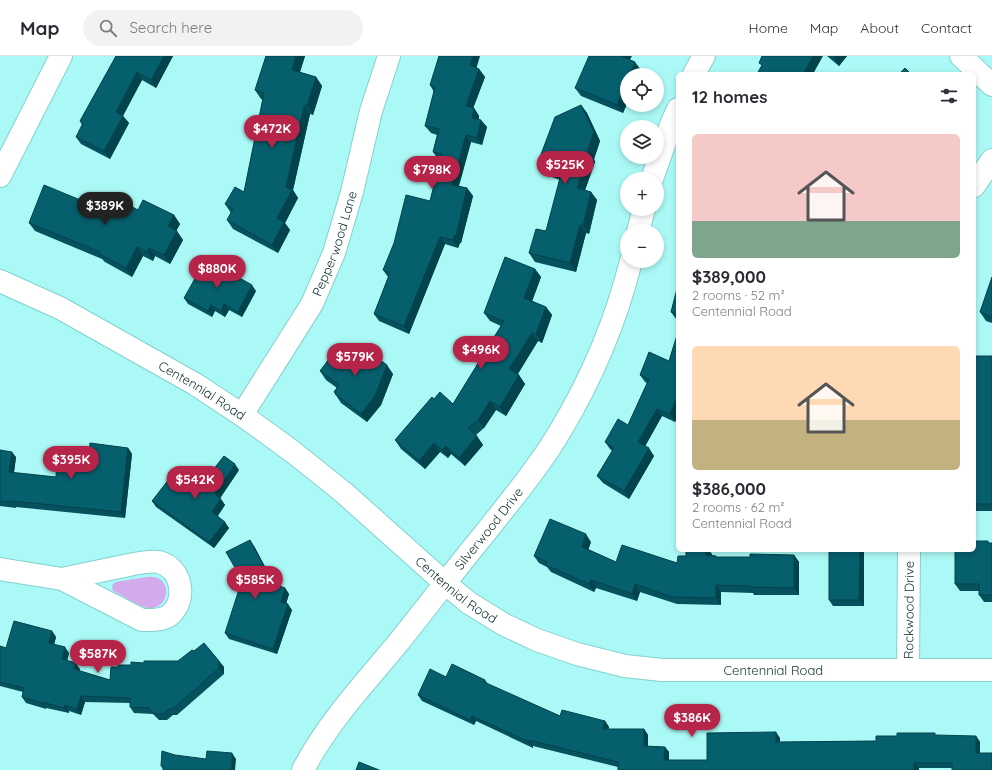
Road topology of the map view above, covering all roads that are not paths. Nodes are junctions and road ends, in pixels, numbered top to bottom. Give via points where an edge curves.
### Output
1 (61, 56) edge
2 (389, 56) edge
3 (704, 56) edge
4 (961, 56) edge
5 (695, 72) edge
6 (992, 85) edge
7 (676, 113) edge
8 (992, 160) edge
9 (654, 172) edge
10 (0, 176) edge
11 (976, 183) edge
12 (629, 268) edge
13 (0, 281) edge
14 (242, 415) junction
15 (909, 552) edge
16 (0, 569) edge
17 (62, 579) junction
18 (446, 584) junction
19 (908, 670) junction
20 (992, 670) edge
21 (303, 770) edge

1 - 10 street
2 - 14 street, Pepperwood Lane via 371,111 352,192 334,253 312,304
3 - 5 street
4 - 6 street
7 - 9 street
8 - 11 street
12 - 18 street, Silverwood Drive via 608,332 586,383 559,433 528,480
13 - 14 street, Centennial Road via 60,308 195,384
14 - 18 street, Centennial Road via 343,492
15 - 19 street, Rockwood Drive
16 - 17 street
17 - 17 street via 142,620 157,621 170,615 179,603 181,595 175,574 159,562 144,562
18 - 19 street, Centennial Road via 469,603 505,625 537,640 577,654 625,666 662,670
18 - 21 street, Silverwood Drive via 334,722
19 - 20 street, Centennial Road

